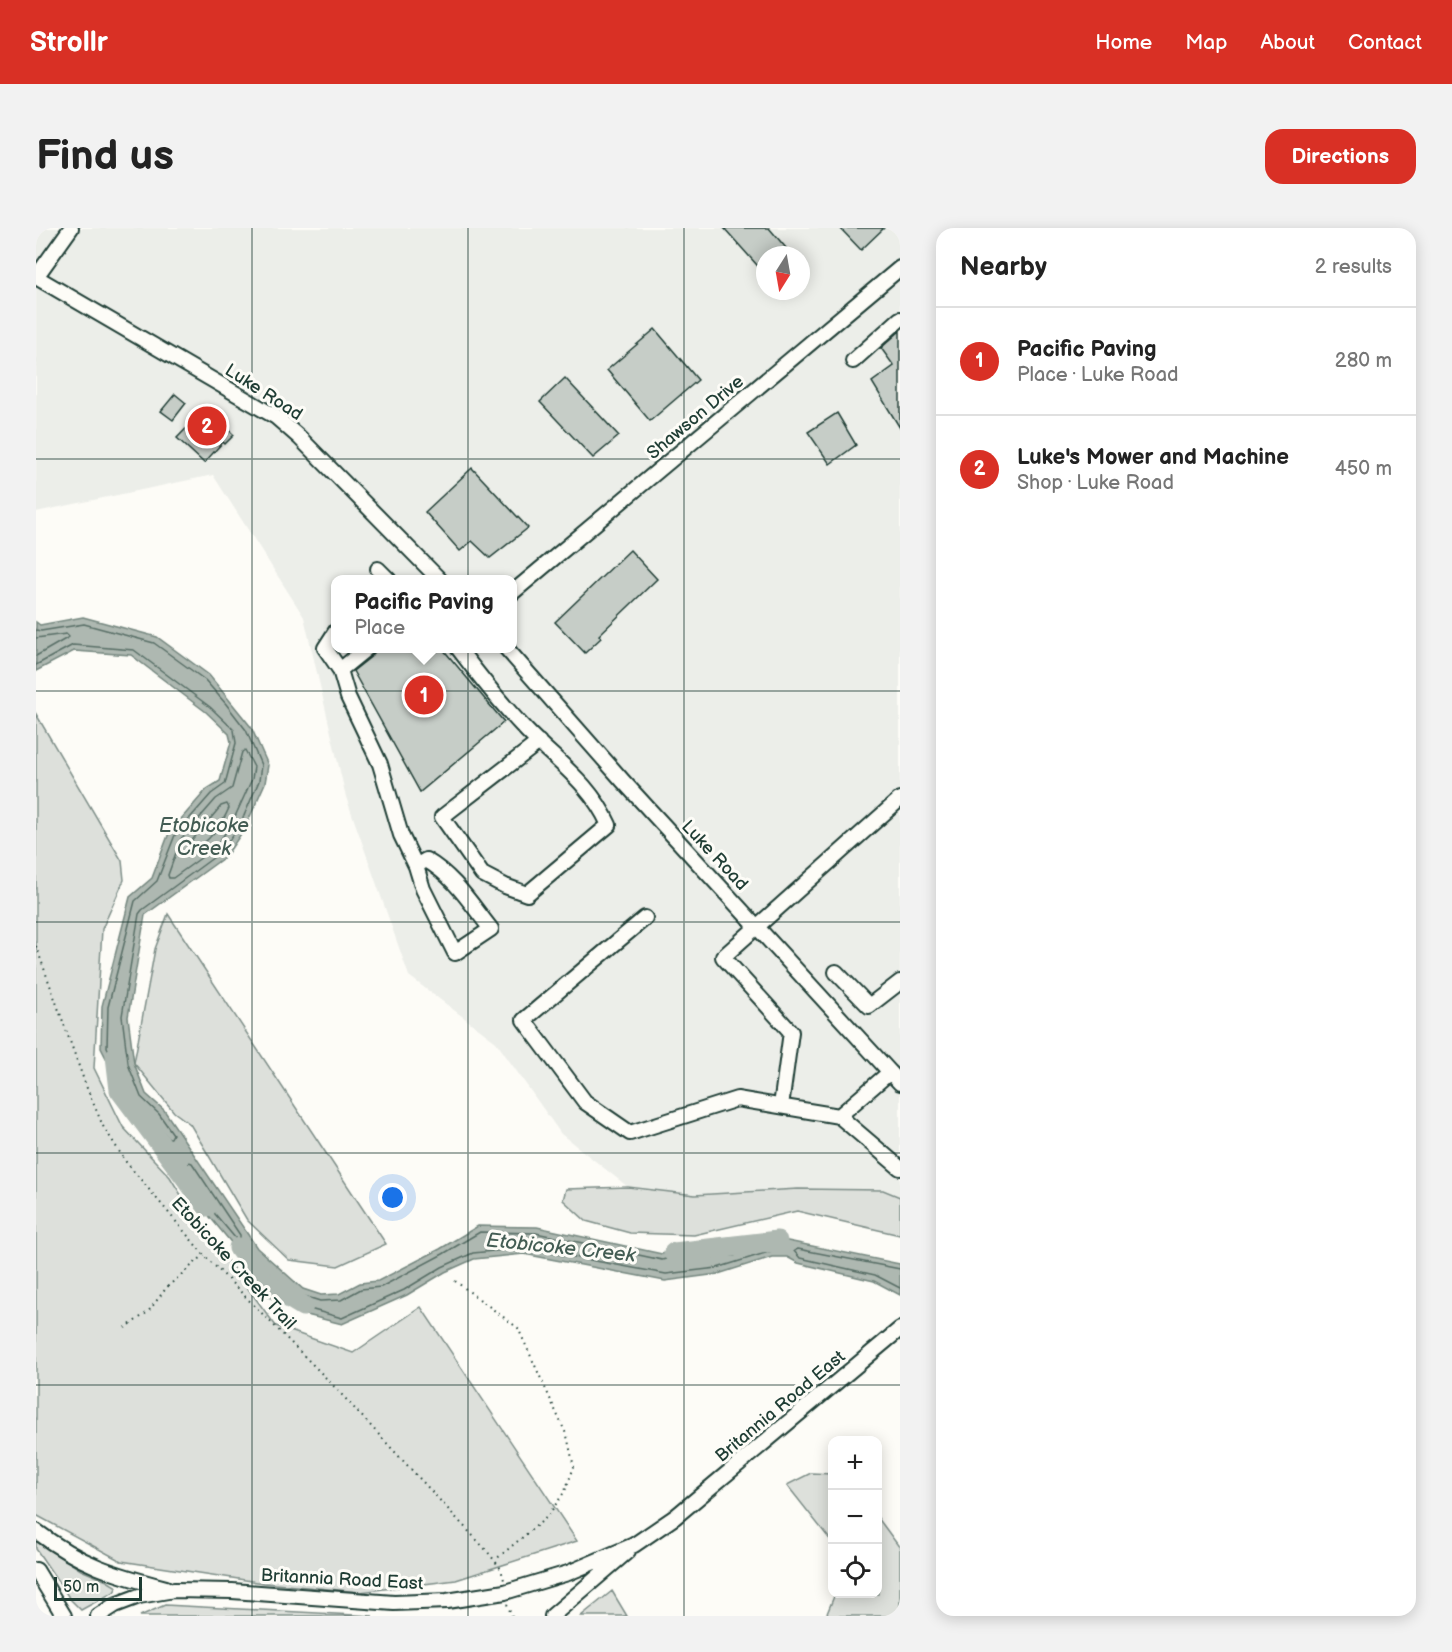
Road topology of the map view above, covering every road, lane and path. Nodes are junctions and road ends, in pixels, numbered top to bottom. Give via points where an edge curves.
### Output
1 (71, 228) edge
2 (900, 268) edge
3 (36, 277) edge
4 (900, 319) edge
5 (853, 361) dead end
6 (378, 569) dead end
7 (385, 575) edge
8 (436, 575) edge
9 (517, 590) edge
10 (331, 639) edge
11 (361, 653) edge
12 (462, 653) edge
13 (510, 653) edge
14 (340, 670) junction
15 (539, 742) junction
16 (900, 799) edge
17 (416, 866) junction
18 (645, 918) dead end
19 (757, 927) junction
20 (36, 946) edge
21 (836, 972) dead end
22 (900, 982) edge
23 (895, 1077) edge
24 (780, 1106) junction
25 (839, 1116) junction
26 (900, 1168) edge
27 (204, 1255) junction
28 (455, 1281) dead end
29 (125, 1328) dead end
30 (900, 1329) edge
31 (36, 1531) edge
32 (634, 1545) junction
33 (487, 1551) dead end
34 (495, 1560) dead end
35 (36, 1570) edge
36 (174, 1590) junction
37 (555, 1615) edge
38 (64, 1616) edge
39 (99, 1616) edge

1 - 3 street
2 - 9 street, Shawson Drive
3 - 8 street, Luke Road via 276,417
4 - 5 street
6 - 7 street
10 - 14 street via 325,648
11 - 14 street
12 - 15 street
13 - 19 street, Luke Road
14 - 17 street via 348,697 380,764 401,835
15 - 15 street via 591,793 609,825 527,894 482,874 442,817
16 - 19 street
17 - 17 street via 423,889 455,953 491,929 441,868 426,860
18 - 24 street via 524,1020 585,1102 630,1133 737,1099
19 - 23 street, Luke Road
19 - 24 street via 723,957 791,1032
20 - 27 path, Etobicoke Creek Trail via 103,1126 126,1162
21 - 22 street via 869,1006
23 - 25 street
24 - 25 street
25 - 26 street
27 - 29 path via 167,1287 148,1312
27 - 33 path, Etobicoke Creek Trail via 344,1396
28 - 34 path via 518,1328 567,1436 574,1467 565,1491 547,1517
30 - 32 street, Britannia Road East via 675,1517
31 - 36 street via 102,1570
32 - 36 street, Britannia Road East via 505,1592 447,1601 394,1602
32 - 37 street
35 - 38 street
36 - 39 street, Britannia Road East via 139,1596

